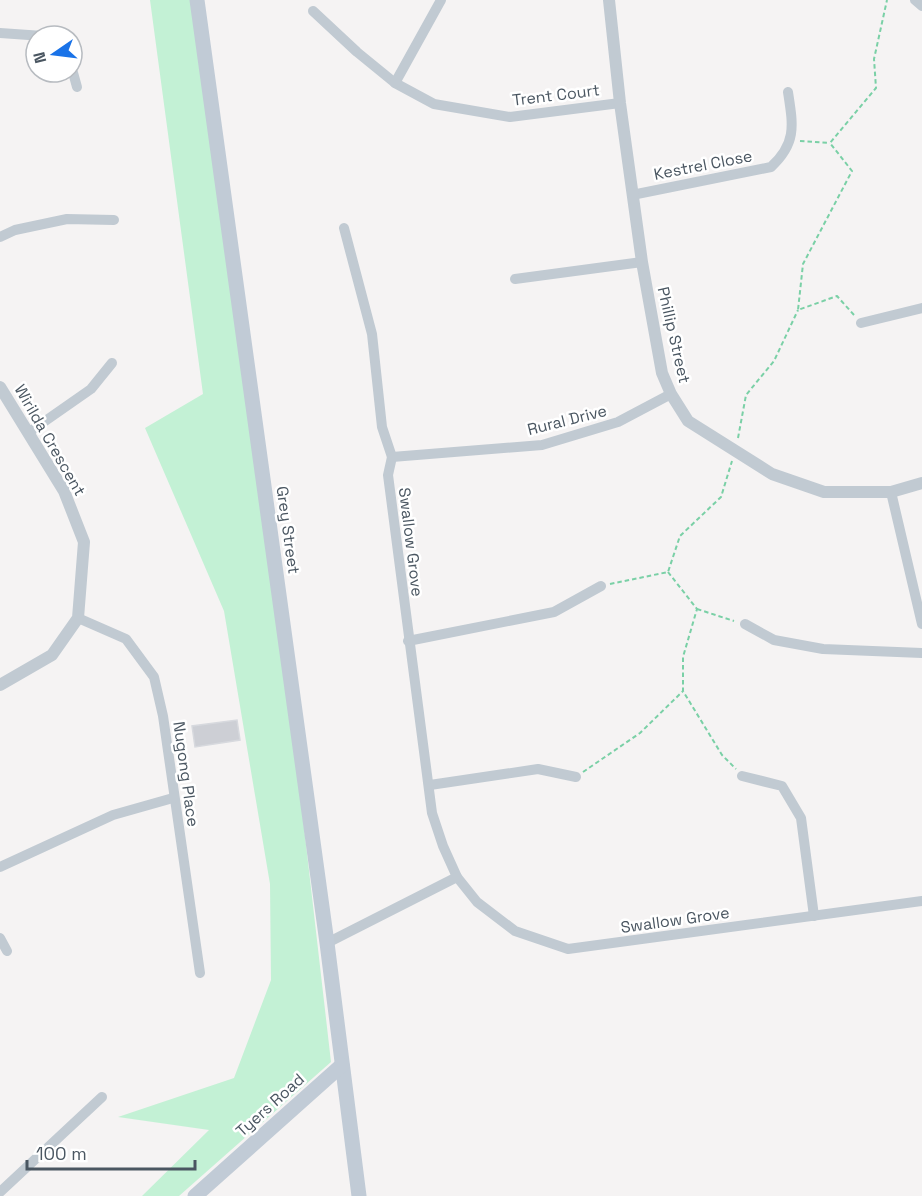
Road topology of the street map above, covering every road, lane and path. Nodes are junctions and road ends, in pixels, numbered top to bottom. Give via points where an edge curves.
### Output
1 (197, 0) edge
2 (441, 0) edge
3 (609, 0) edge
4 (887, 0) edge
5 (915, 0) edge
6 (922, 6) edge
7 (313, 11) dead end
8 (0, 33) edge
9 (24, 35) edge
10 (394, 83) junction
11 (76, 84) edge
12 (77, 87) dead end
13 (788, 92) dead end
14 (620, 103) junction
15 (790, 140) junction
16 (830, 143) junction
17 (632, 195) junction
18 (114, 220) dead end
19 (344, 228) dead end
20 (0, 237) edge
21 (642, 262) junction
22 (516, 279) dead end
23 (922, 309) edge
24 (798, 310) junction
25 (861, 323) joint
26 (112, 363) dead end
27 (0, 387) edge
28 (671, 394) junction
29 (28, 433) junction
30 (735, 451) junction
31 (392, 457) junction
32 (922, 483) edge
33 (891, 492) junction
34 (668, 572) junction
35 (601, 586) joint
36 (697, 609) junction
37 (78, 618) junction
38 (745, 624) joint
39 (922, 624) edge
40 (408, 641) junction
41 (922, 653) edge
42 (0, 685) edge
43 (683, 691) junction
44 (742, 776) joint
45 (576, 777) joint
46 (430, 785) junction
47 (173, 798) junction
48 (0, 867) edge
49 (457, 877) junction
50 (922, 901) edge
51 (814, 916) junction
52 (0, 938) edge
53 (327, 942) junction
54 (7, 951) dead end
55 (200, 973) dead end
56 (342, 1065) junction
57 (102, 1097) dead end
58 (0, 1192) edge
59 (195, 1196) edge
60 (359, 1196) edge

1 - 53 main road, Grey Street
2 - 10 street
3 - 14 street, Phillip Street
4 - 16 path via 874,59 876,88
5 - 6 street
7 - 10 street, Trent Court
8 - 9 street
10 - 14 street, Trent Court via 435,104 510,117
11 - 12 street
13 - 15 street
14 - 17 street, Phillip Street
15 - 16 path
15 - 17 street, Kestrel Close via 784,155 771,167
16 - 24 path via 852,171 803,264
17 - 21 street, Phillip Street
18 - 20 street via 67,219
19 - 31 street via 372,334 382,427
21 - 22 street
21 - 28 street, Phillip Street via 662,373
23 - 25 street
24 - 25 path via 837,296
24 - 30 path via 774,361 747,395
26 - 29 street via 91,389
27 - 29 street, Wirilda Crescent
28 - 30 street, Phillip Street via 688,421
28 - 31 street, Rural Drive via 618,422 542,445
29 - 37 street, Wirilda Crescent via 64,491 84,543
30 - 33 street, Phillip Street via 771,474 825,492
30 - 34 path via 721,497 680,536
31 - 40 street, Swallow Grove via 388,475
32 - 33 street, Phillip Street
33 - 39 street
34 - 35 path
34 - 36 path
35 - 40 street via 554,612
36 - 38 path
36 - 43 path via 683,657
37 - 42 street via 52,655
37 - 47 street, Nugong Place via 126,639 153,677 163,716
38 - 41 street via 774,640 823,649
40 - 46 street, Swallow Grove
43 - 44 path via 722,755
43 - 45 path via 639,733
44 - 51 street via 782,786 801,818
45 - 46 street via 538,769
46 - 49 street, Swallow Grove via 432,813
47 - 48 street via 113,815
47 - 55 street, Nugong Place
49 - 51 street, Swallow Grove via 477,902 515,931 568,949
49 - 53 street
50 - 51 street, Swallow Grove
52 - 54 street
53 - 56 main road, Grey Street
56 - 59 main road, Tyers Road
56 - 60 main road, Grey Street
57 - 58 street

